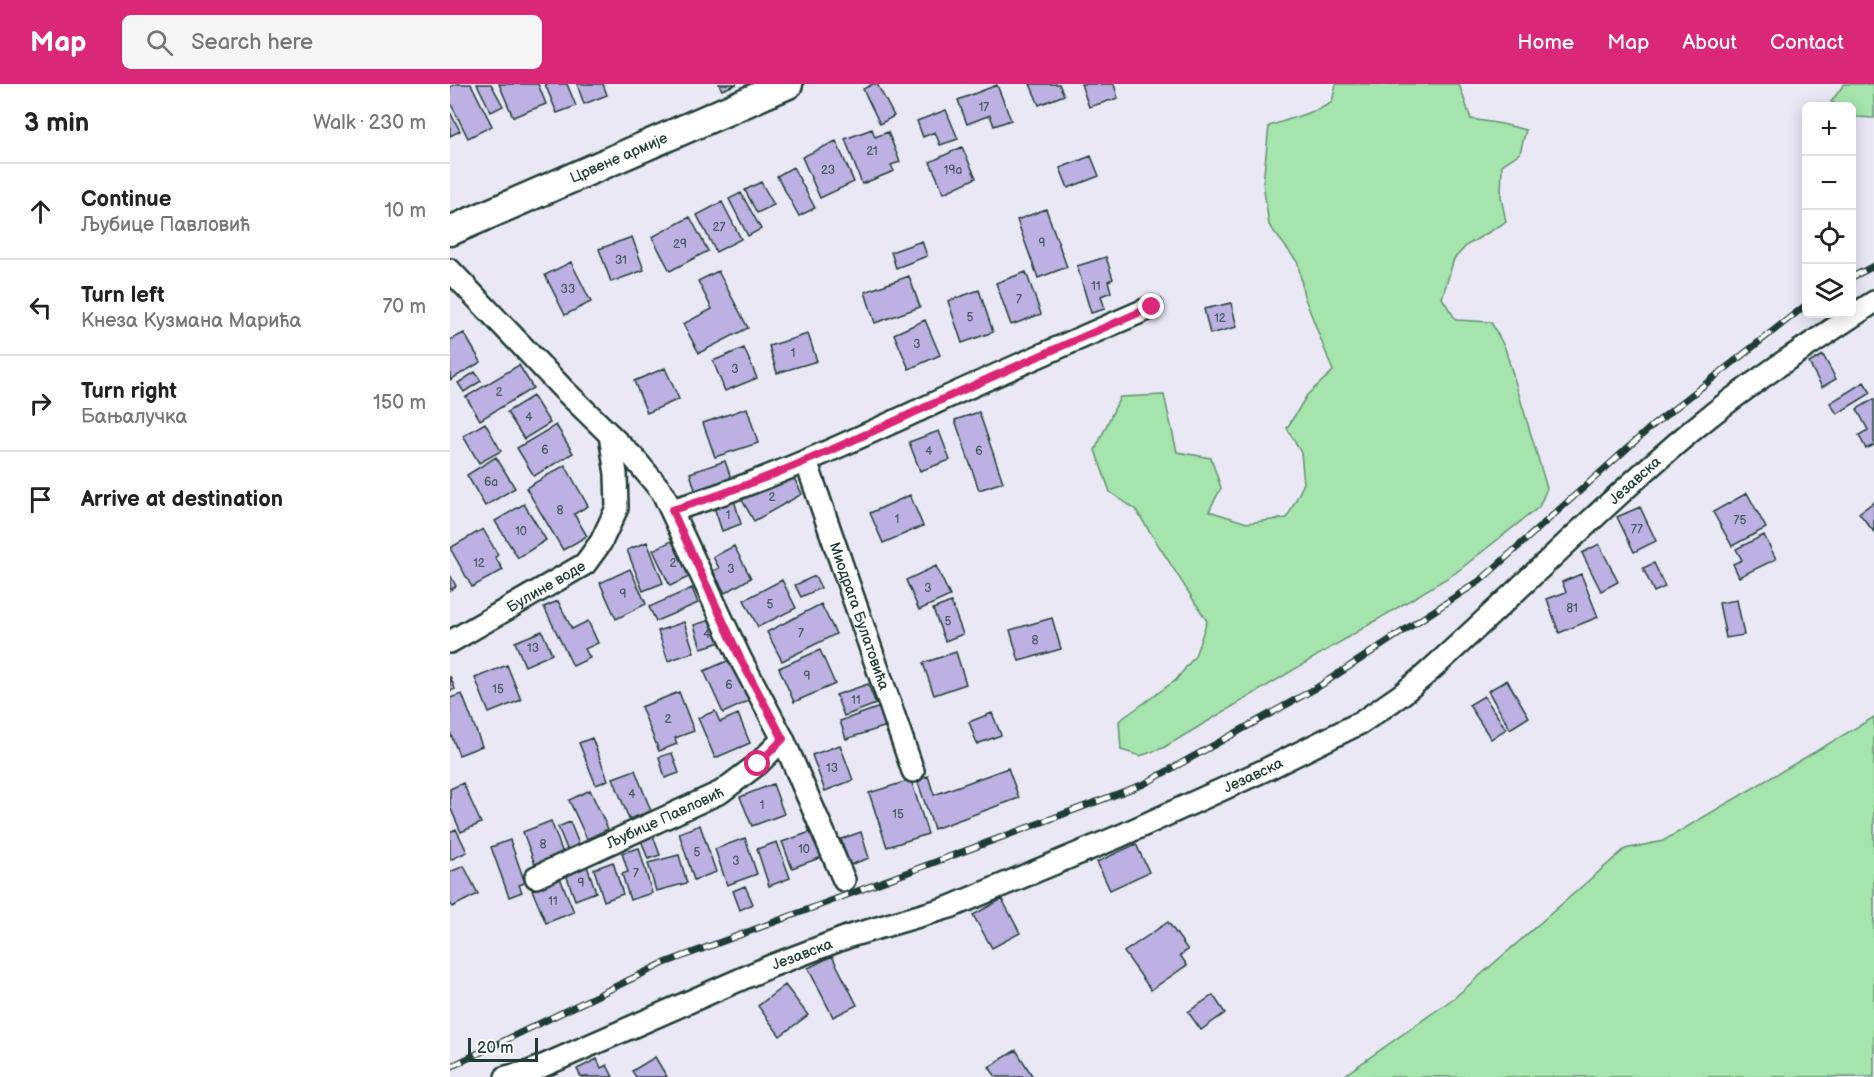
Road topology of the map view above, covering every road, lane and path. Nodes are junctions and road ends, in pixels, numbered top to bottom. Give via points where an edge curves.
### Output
1 (788, 84) edge
2 (450, 231) edge
3 (450, 270) edge
4 (1874, 302) edge
5 (1152, 307) dead end
6 (610, 435) junction
7 (806, 461) junction
8 (672, 510) junction
9 (450, 642) edge
10 (783, 739) junction
11 (913, 771) dead end
12 (536, 877) dead end
13 (844, 880) dead end
14 (506, 1077) edge

1 - 2 main road, Црвене армије
3 - 6 street
4 - 14 street, Језавска via 1763,376 1695,428 1434,667 1362,722 1026,876 950,907 849,936 771,966 529,1072
5 - 7 street
6 - 8 street via 652,479
6 - 9 street, Булине воде via 617,508 585,564
7 - 8 street
7 - 11 street, Миодрага Булатовића
8 - 10 street via 740,658
10 - 12 street, Љубице Павловић via 721,792
10 - 13 street

